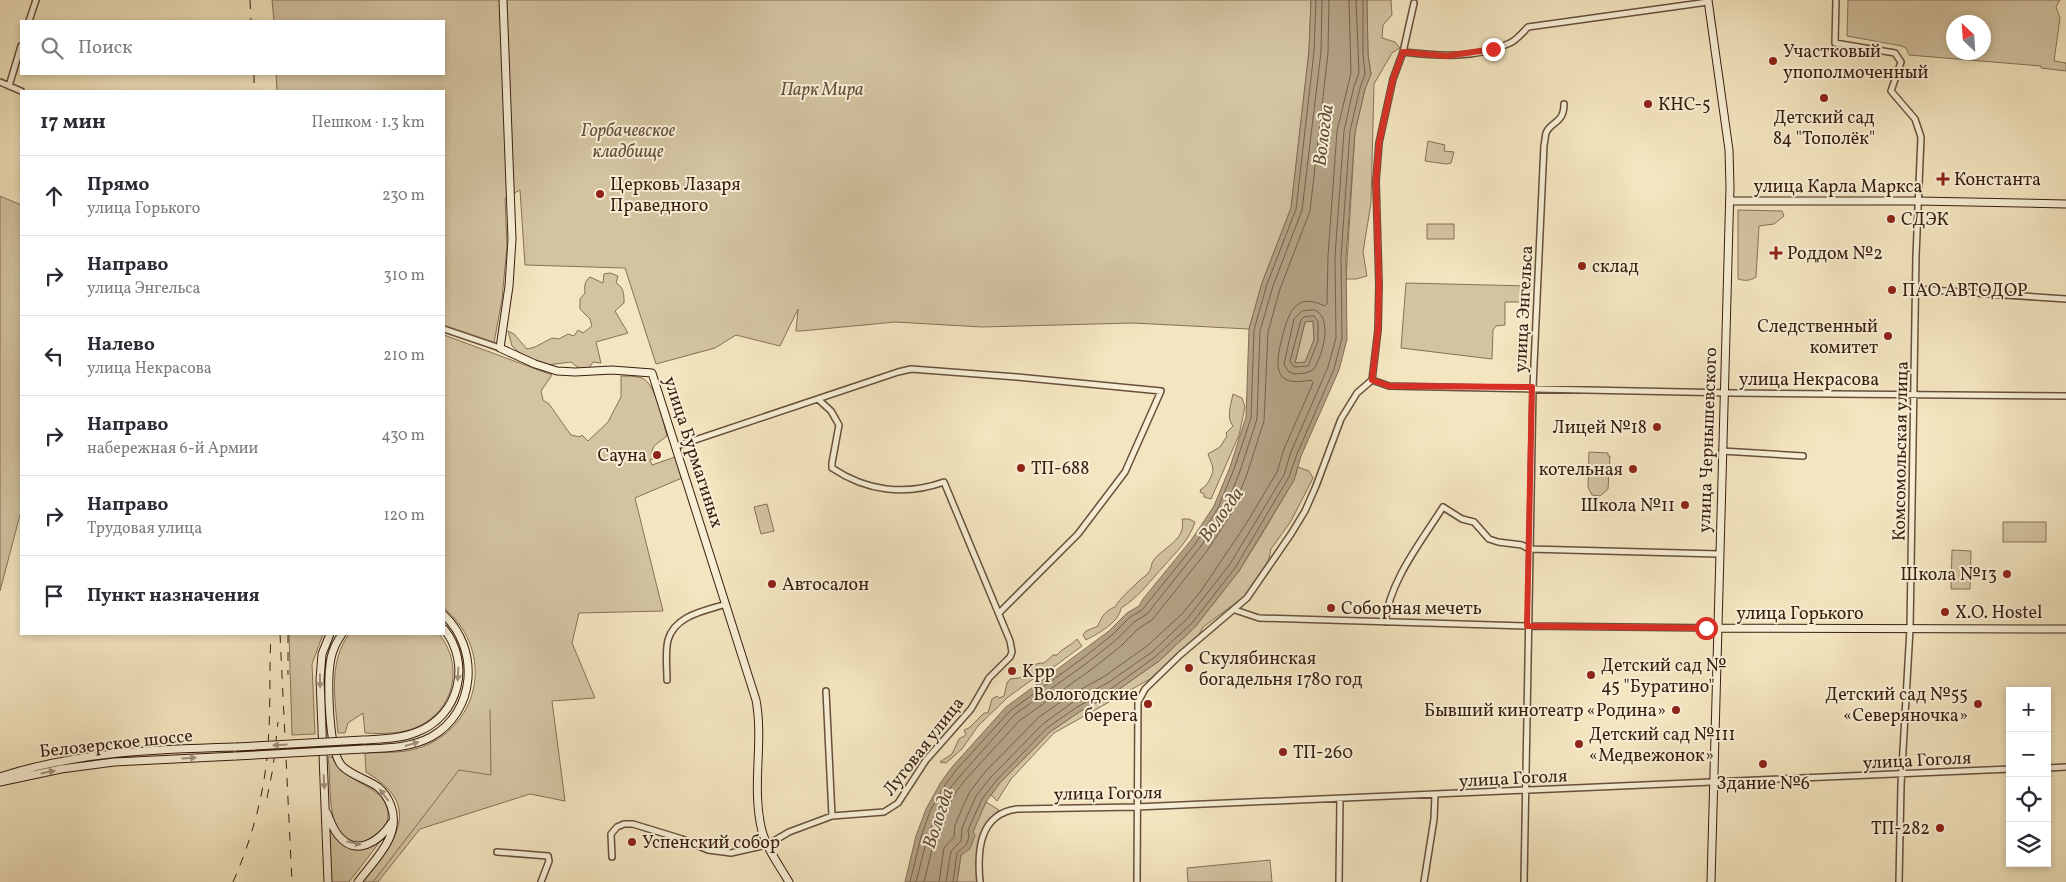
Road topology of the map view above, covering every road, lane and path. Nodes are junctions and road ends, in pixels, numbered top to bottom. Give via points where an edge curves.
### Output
1 (36, 0) edge
2 (503, 0) edge
3 (1836, 0) edge
4 (1708, 1) edge
5 (1414, 3) dead end
6 (29, 20) edge
7 (20, 49) edge
8 (1403, 52) junction
9 (0, 82) edge
10 (9, 86) junction
11 (20, 91) edge
12 (1564, 104) dead end
13 (1918, 200) junction
14 (1730, 201) junction
15 (2066, 204) edge
16 (1916, 289) junction
17 (2066, 299) edge
18 (445, 328) edge
19 (500, 348) junction
20 (1372, 380) junction
21 (1532, 387) junction
22 (1724, 392) junction
23 (1914, 394) junction
24 (2066, 396) edge
25 (818, 399) junction
26 (677, 446) junction
27 (1722, 451) junction
28 (1803, 456) dead end
29 (1529, 549) junction
30 (1719, 554) junction
31 (726, 604) junction
32 (1235, 610) junction
33 (999, 613) junction
34 (445, 616) edge
35 (1385, 622) junction
36 (1527, 626) junction
37 (1717, 628) junction
38 (1910, 629) junction
39 (2066, 629) edge
40 (445, 631) edge
41 (330, 635) edge
42 (341, 635) edge
43 (667, 680) dead end
44 (826, 691) dead end
45 (135, 752) junction
46 (142, 760) junction
47 (2066, 767) edge
48 (2051, 768) edge
49 (2006, 769) edge
50 (1902, 775) junction
51 (0, 777) edge
52 (0, 782) edge
53 (1713, 782) junction
54 (1524, 791) junction
55 (1435, 795) junction
56 (1340, 799) junction
57 (326, 808) junction
58 (1136, 808) junction
59 (832, 816) junction
60 (394, 819) junction
61 (767, 845) junction
62 (497, 852) dead end
63 (612, 856) dead end
64 (328, 882) edge
65 (358, 882) edge
66 (541, 882) edge
67 (789, 882) edge
68 (980, 882) edge
69 (1137, 882) edge
70 (1339, 882) edge
71 (1424, 882) edge
72 (1524, 882) edge
73 (1711, 882) edge
74 (1899, 882) edge

1 - 6 street
2 - 19 main road via 512,239
3 - 13 street, Комсомольская улица via 1835,43 1892,52 1900,58 1891,91 1915,119 1920,130
4 - 8 street via 1528,27 1512,42 1486,52 1447,56
4 - 14 main road, улица Чернышевского via 1728,150
5 - 8 street
7 - 10 street
8 - 20 street via 1393,79 1379,143 1376,197 1378,330
9 - 10 street
10 - 11 street
12 - 21 street, улица Энгельса via 1564,111 1547,132 1544,145
13 - 14 main road, улица Карла Маркса
13 - 15 main road, улица Карла Маркса
13 - 16 street, Комсомольская улица
14 - 22 main road, улица Чернышевского
16 - 17 street
16 - 23 street, Комсомольская улица
18 - 19 street
19 - 26 main road, улица Бурмагиных via 557,371 652,373
20 - 21 street, улица Некрасова via 1389,386
20 - 32 street via 1357,393 1341,419 1316,486 1291,534 1247,598
21 - 22 street, улица Некрасова
21 - 29 street, улица Энгельса
22 - 23 street, улица Некрасова
22 - 27 main road, улица Чернышевского
23 - 24 street, улица Некрасова
23 - 38 street, Комсомольская улица
25 - 26 street
25 - 33 street via 839,425 832,468 866,485 892,490 918,490 944,482
25 - 33 street via 911,370 1161,391 1125,472 1078,534
26 - 31 main road, улица Бурмагиных
27 - 28 street
27 - 30 main road, улица Чернышевского
29 - 30 street
29 - 35 street via 1489,539 1474,522 1443,508 1394,591
29 - 36 street, улица Энгельса
30 - 37 main road, улица Чернышевского
31 - 43 street via 676,625 667,644
31 - 61 main road, улица Бурмагиных via 758,710 758,798
32 - 35 street, улица Горького via 1259,618
32 - 58 street via 1145,688 1138,702
33 - 59 street, Луговая улица via 1010,641 1012,652 1008,661 989,678 971,709 926,760 898,803 884,812
46 -> 34 main road, Белозерское шоссе, bridge via 364,749 406,746 423,741 444,728 458,710 468,685 468,660 458,633
35 - 36 street, улица Горького
36 - 37 street, улица Горького
36 - 54 street, улица Энгельса
37 - 38 main road, улица Горького
37 - 53 main road, улица Чернышевского
38 - 39 main road, улица Горького
38 - 50 street, Комсомольская улица
40 -> 45 main road, Белозерское шоссе, bridge via 455,648 459,672 454,698 431,725 415,733 395,738
41 -> 57 main road via 320,671
60 -> 42 main road via 384,792 347,771 336,758 331,732 329,670 333,651
44 - 59 street
45 - 46 main road
45 - 51 main road, Белозерское шоссе via 27,768
52 -> 46 main road, Белозерское шоссе via 78,767
47 - 48 street
49 - 50 street, улица Гоголя
50 - 53 street, улица Гоголя
50 - 74 street, Комсомольская улица
53 - 54 street, улица Гоголя
53 - 73 main road, улица Чернышевского
54 - 55 street, улица Гоголя
54 - 72 street, улица Энгельса
55 - 56 street, улица Гоголя
55 - 71 street
56 - 58 street, улица Гоголя
56 - 70 street
57 -> 60 main road via 336,832 353,844 378,840
57 - 64 main road
58 - 68 street, улица Гоголя via 1017,809 1002,813 982,838 978,852
58 - 69 street
59 - 61 street, Луговая улица via 789,832
60 - 65 main road via 389,840
61 - 63 street, Луговая улица via 731,854 720,853 633,824 624,824 611,834
61 - 67 main road, улица Бурмагиных
62 - 66 street via 548,856

